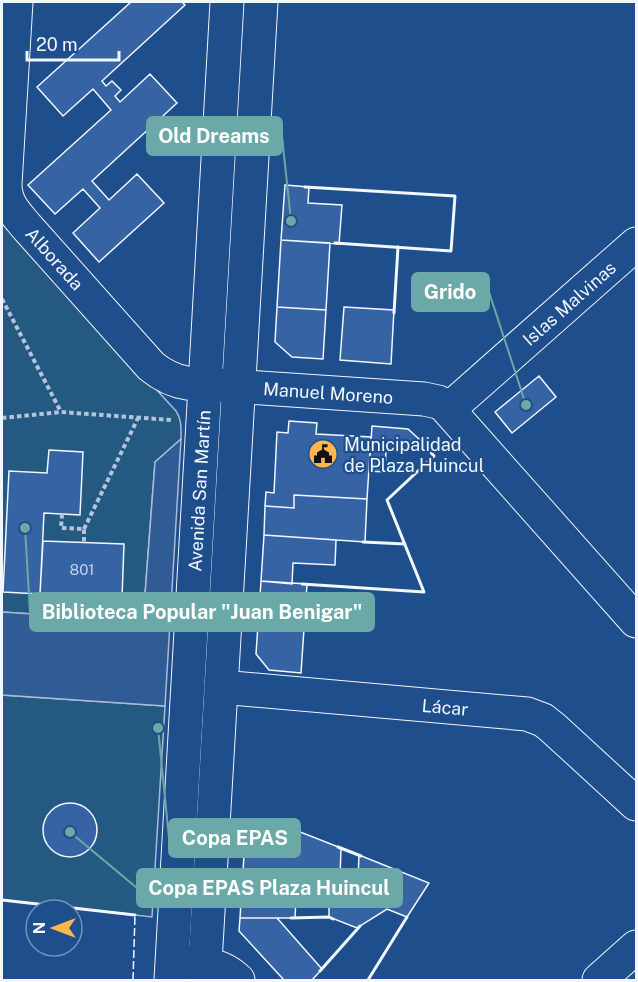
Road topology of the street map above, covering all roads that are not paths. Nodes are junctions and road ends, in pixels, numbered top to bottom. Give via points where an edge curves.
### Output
1 (16, 2) edge
2 (227, 2) edge
3 (261, 2) edge
4 (14, 225) edge
5 (636, 244) edge
6 (206, 385) junction
7 (238, 387) junction
8 (449, 410) junction
9 (636, 621) edge
10 (221, 687) junction
11 (636, 804) edge
12 (636, 947) edge
13 (171, 971) edge
14 (205, 972) edge
15 (238, 981) edge
16 (599, 981) edge

1 - 4 main road, Alborada via 5,192
2 - 6 main road, Avenida San Martín
3 - 7 main road, Avenida San Martín
4 - 6 main road, Alborada via 151,366 179,382
5 - 8 main road, Islas Malvinas
6 - 7 main road, Manuel Moreno
6 - 13 main road, Avenida San Martín
7 - 8 main road, Manuel Moreno via 424,399
7 - 10 main road, Avenida San Martín
8 - 9 main road
10 - 11 main road, Lácar via 536,717 552,726
10 - 14 main road, Avenida San Martín
12 - 16 main road
13 - 14 main road
14 - 15 main road via 216,966

